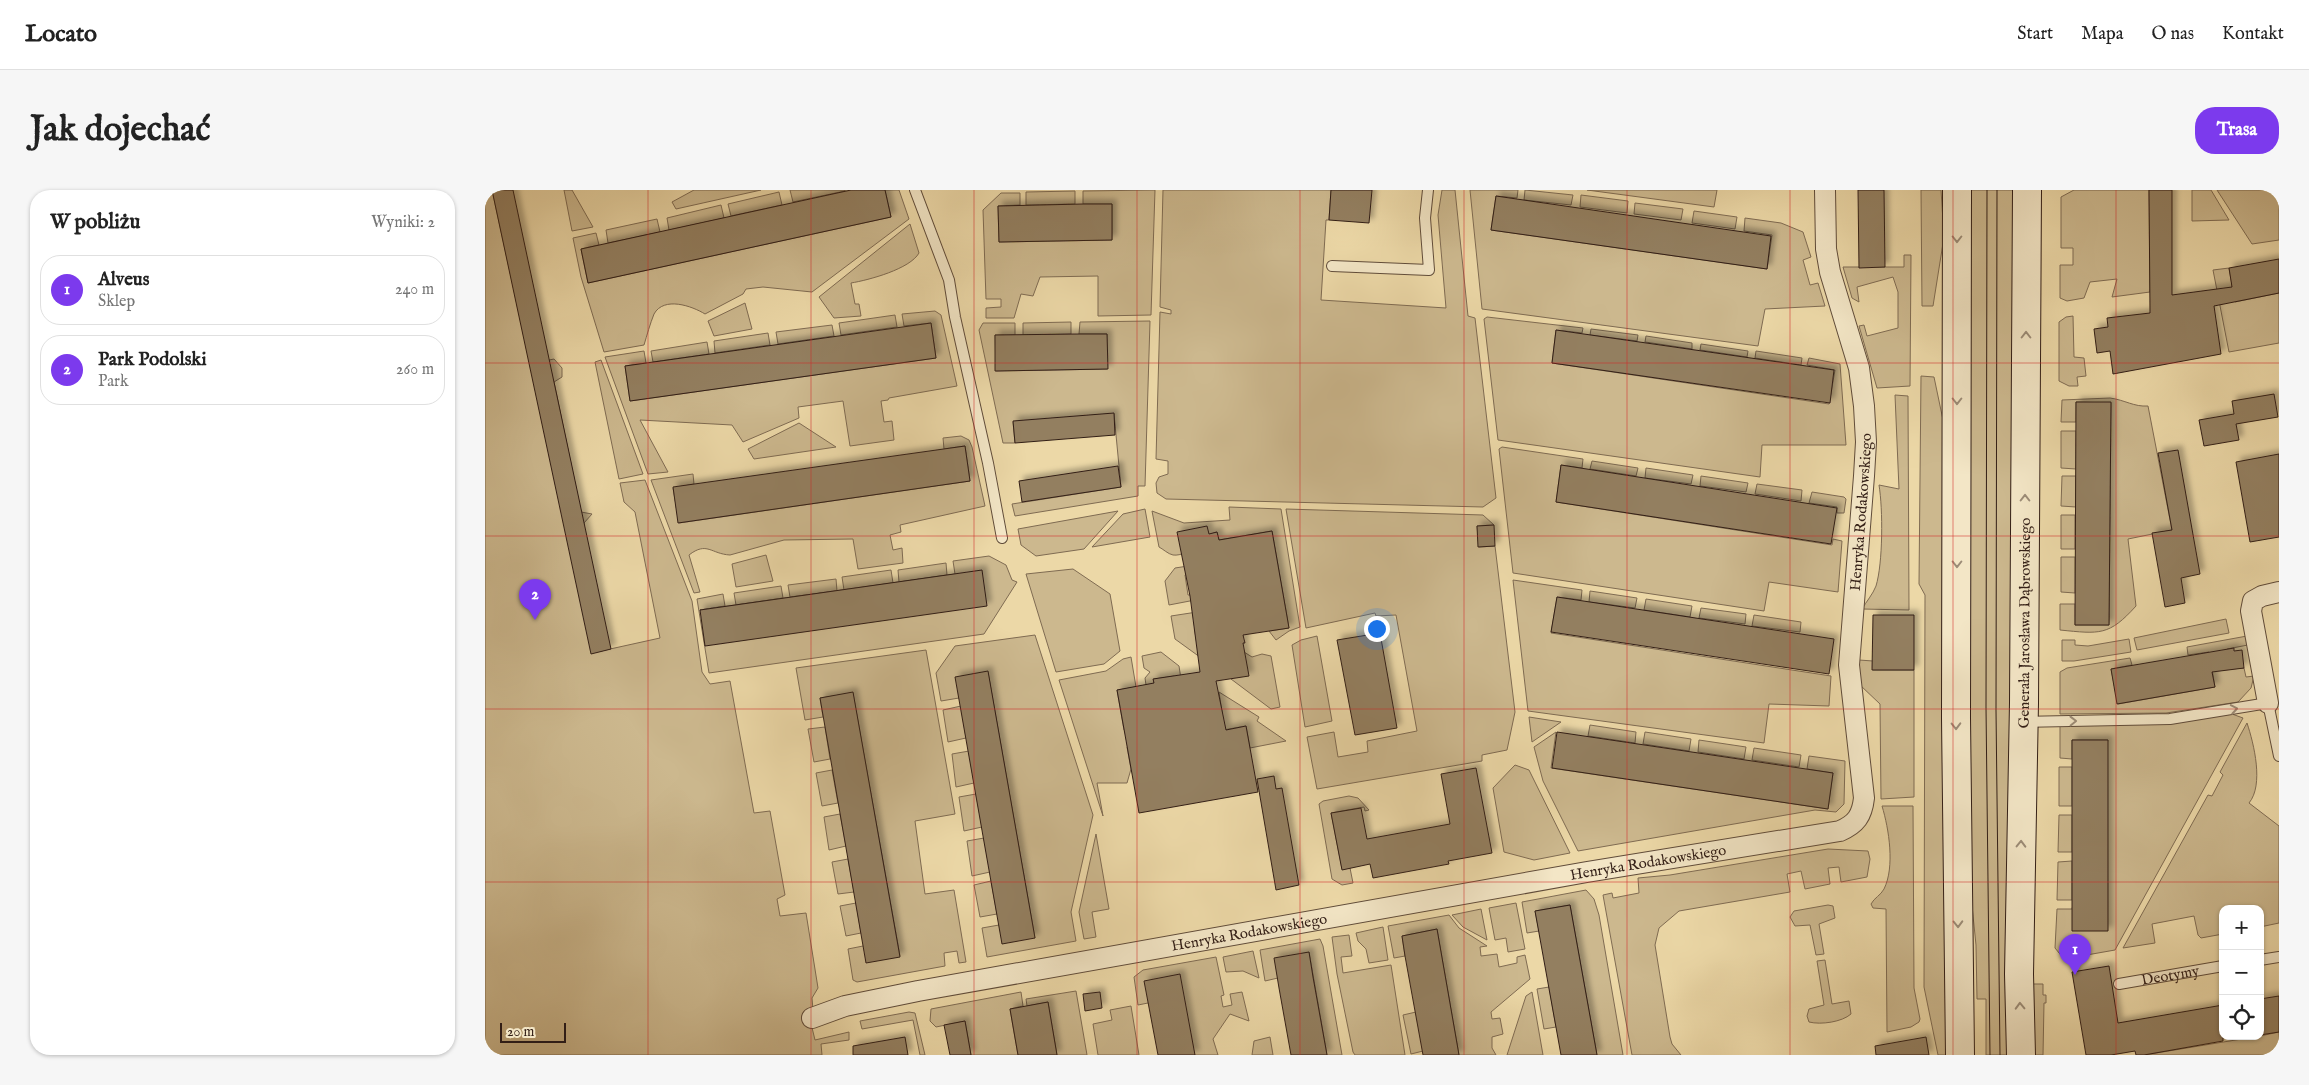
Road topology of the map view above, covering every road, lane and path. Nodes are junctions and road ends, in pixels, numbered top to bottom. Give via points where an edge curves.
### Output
1 (915, 190) edge
2 (1428, 190) edge
3 (1825, 190) edge
4 (1957, 190) edge
5 (2027, 190) edge
6 (1333, 266) dead end
7 (1002, 538) dead end
8 (2279, 592) edge
9 (2268, 703) junction
10 (2024, 722) junction
11 (2279, 756) edge
12 (2279, 957) edge
13 (2264, 959) edge
14 (2219, 967) edge
15 (2119, 984) dead end
16 (811, 1018) dead end
17 (1960, 1055) edge
18 (2021, 1055) edge

1 - 7 lane via 949,280
2 - 6 lane via 1425,218 1429,270
3 - 16 street, Henryka Rodakowskiego via 1827,257 1859,368 1863,394 1864,485 1849,665 1864,798 1858,820 1840,830 918,991 845,1006
4 -> 17 main road via 1956,718
10 -> 5 main road, Generała Jarosława Dąbrowskiego
8 - 9 street via 2253,601 2251,610
10 -> 9 lane via 2170,719
9 - 11 lane
18 -> 10 main road, Generała Jarosława Dąbrowskiego via 2019,974
12 - 13 lane
14 - 15 lane, Deotymy

